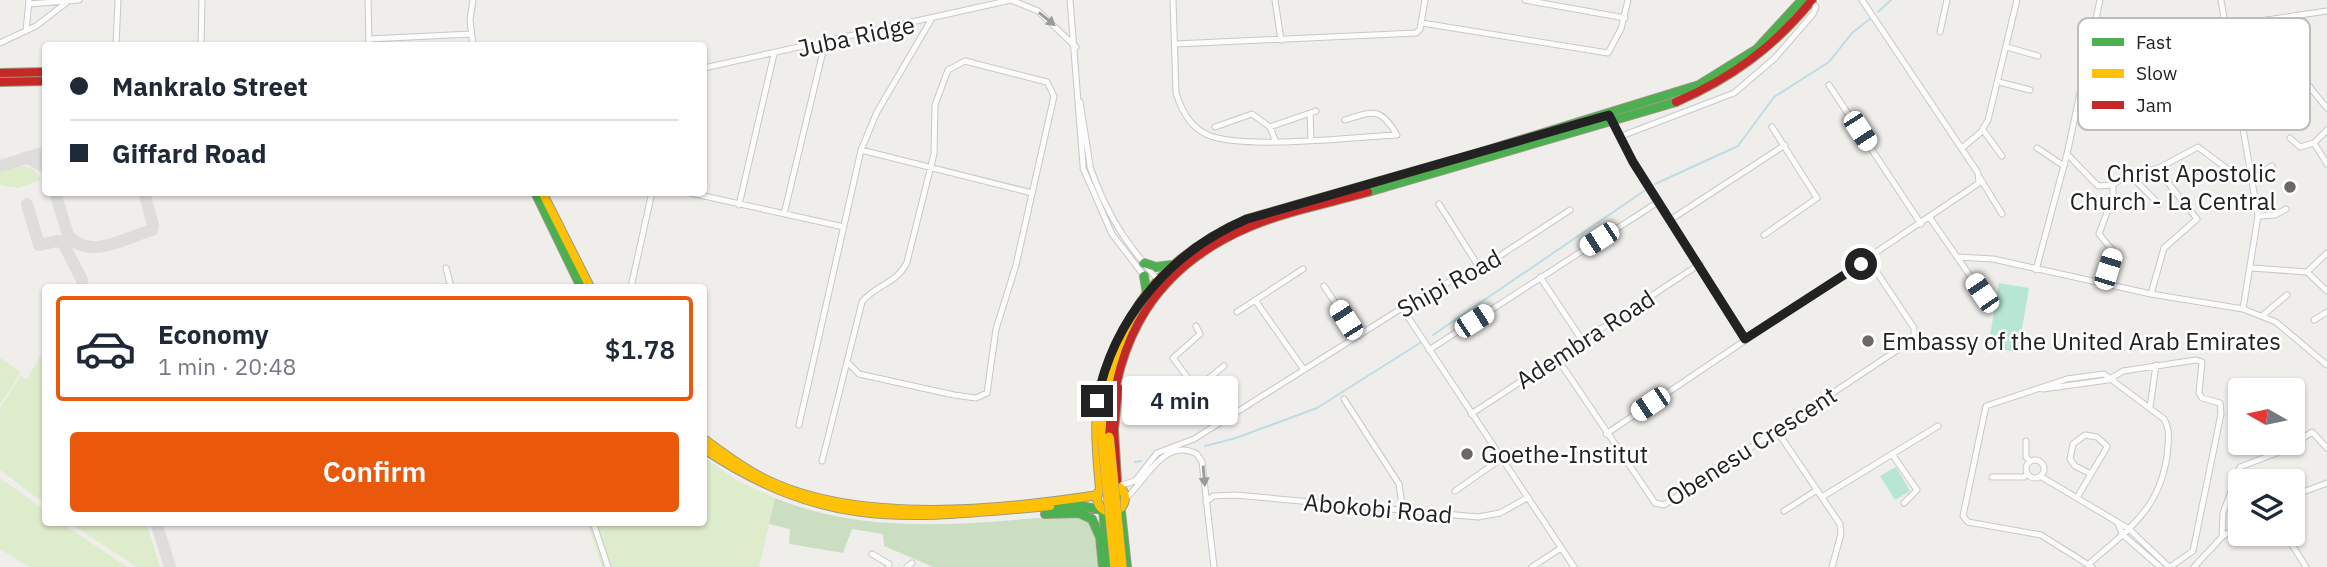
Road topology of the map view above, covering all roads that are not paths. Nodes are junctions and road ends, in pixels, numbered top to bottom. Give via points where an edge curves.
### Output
1 (79, 0) edge
2 (118, 0) edge
3 (202, 0) edge
4 (368, 0) edge
5 (473, 0) edge
6 (1011, 0) edge
7 (1070, 0) edge
8 (1173, 0) edge
9 (1275, 0) edge
10 (1425, 0) edge
11 (1525, 0) edge
12 (1628, 0) edge
13 (1802, 0) edge
14 (1811, 0) edge
15 (1862, 0) edge
16 (1947, 0) edge
17 (2017, 0) edge
18 (2100, 0) edge
19 (2221, 0) edge
20 (29, 2) edge
21 (66, 3) junction
22 (2327, 11) edge
23 (1625, 18) junction
24 (2097, 18) edge
25 (2224, 18) edge
26 (2283, 18) edge
27 (931, 20) junction
28 (1422, 23) junction
29 (26, 31) junction
30 (1940, 32) dead end
31 (471, 34) junction
32 (1281, 40) junction
33 (116, 42) edge
34 (201, 42) edge
35 (369, 42) edge
36 (472, 42) edge
37 (0, 43) edge
38 (825, 43) junction
39 (1175, 44) junction
40 (1076, 47) junction
41 (2007, 47) junction
42 (774, 54) junction
43 (2038, 56) dead end
44 (707, 67) edge
45 (42, 72) edge
46 (0, 73) edge
47 (0, 82) edge
48 (42, 82) edge
49 (1999, 82) junction
50 (1829, 85) dead end
51 (2310, 88) edge
52 (2030, 90) dead end
53 (2078, 106) edge
54 (2327, 108) edge
55 (1611, 119) junction
56 (1345, 120) dead end
57 (1215, 127) dead end
58 (1270, 127) junction
59 (1772, 127) dead end
60 (1983, 130) junction
61 (2243, 130) edge
62 (2327, 130) edge
63 (1619, 138) junction
64 (2290, 138) dead end
65 (1311, 139) junction
66 (1275, 140) junction
67 (2314, 143) junction
68 (1785, 145) junction
69 (1962, 148) junction
70 (2037, 148) dead end
71 (861, 150) junction
72 (2067, 154) junction
73 (2002, 156) dead end
74 (2327, 164) edge
75 (1087, 166) junction
76 (2064, 166) junction
77 (2272, 166) dead end
78 (931, 169) junction
79 (2157, 169) junction
80 (2128, 173) junction
81 (2251, 176) junction
82 (1980, 178) junction
83 (2113, 185) junction
84 (1032, 193) junction
85 (537, 196) edge
86 (544, 196) edge
87 (651, 196) edge
88 (702, 196) edge
89 (1658, 202) junction
90 (1439, 204) dead end
91 (2159, 204) dead end
92 (739, 205) junction
93 (2286, 209) dead end
94 (1570, 210) dead end
95 (784, 214) junction
96 (2002, 214) dead end
97 (2258, 216) junction
98 (1930, 218) junction
99 (1670, 220) junction
100 (1921, 223) junction
101 (844, 227) junction
102 (1764, 235) dead end
103 (2327, 253) edge
104 (1958, 257) junction
105 (1868, 259) junction
106 (1144, 263) junction
107 (1700, 264) junction
108 (1171, 265) junction
109 (1479, 267) junction
110 (446, 268) dead end
111 (2252, 268) junction
112 (1303, 269) dead end
113 (2036, 270) junction
114 (2307, 272) junction
115 (1144, 276) joint
116 (1541, 277) junction
117 (451, 284) edge
118 (580, 284) edge
119 (588, 284) edge
120 (632, 284) edge
121 (2104, 284) junction
122 (1324, 286) dead end
123 (1155, 287) junction
124 (2327, 291) edge
125 (1982, 293) dead end
126 (2151, 294) junction
127 (2287, 295) dead end
128 (1255, 300) junction
129 (1402, 308) junction
130 (2244, 309) junction
131 (1237, 312) dead end
132 (2327, 312) edge
133 (2262, 316) junction
134 (2314, 320) dead end
135 (1196, 326) dead end
136 (1357, 336) junction
137 (1745, 339) junction
138 (1582, 340) junction
139 (1429, 350) junction
140 (1116, 358) junction
141 (1557, 358) junction
142 (846, 362) junction
143 (2156, 365) junction
144 (2327, 365) edge
145 (1224, 366) dead end
146 (1304, 370) junction
147 (2111, 377) junction
148 (1197, 389) junction
149 (2151, 391) junction
150 (2139, 398) junction
151 (1344, 399) dead end
152 (1177, 404) dead end
153 (2150, 407) junction
154 (1471, 414) junction
155 (1221, 422) junction
156 (799, 425) dead end
157 (1938, 426) dead end
158 (1777, 431) junction
159 (1606, 434) junction
160 (1106, 437) junction
161 (2026, 440) dead end
162 (707, 441) edge
163 (2327, 448) edge
164 (707, 451) edge
165 (1892, 454) junction
166 (1501, 459) junction
167 (822, 461) dead end
168 (2030, 461) junction
169 (2028, 474) junction
170 (2091, 474) junction
171 (2040, 475) junction
172 (1992, 477) dead end
173 (2327, 484) edge
174 (1118, 486) junction
175 (1817, 490) junction
176 (1455, 491) dead end
177 (1099, 492) junction
178 (2305, 492) edge
179 (1225, 496) junction
180 (2078, 496) junction
181 (1822, 497) junction
182 (1527, 498) junction
183 (1125, 499) junction
184 (1904, 503) dead end
185 (1206, 505) junction
186 (1120, 509) junction
187 (1026, 510) junction
188 (1103, 510) junction
189 (1403, 511) junction
190 (1784, 511) dead end
191 (1208, 519) junction
192 (2118, 523) junction
193 (594, 526) edge
194 (2129, 529) junction
195 (2228, 533) edge
196 (2122, 534) junction
197 (2222, 537) junction
198 (2293, 546) edge
199 (1561, 548) junction
200 (872, 554) dead end
201 (888, 566) edge
202 (2090, 566) edge
203 (608, 567) edge
204 (899, 567) edge
205 (1103, 567) edge
206 (1109, 567) edge
207 (1115, 567) edge
208 (1122, 567) edge
209 (1127, 567) edge
210 (1214, 567) edge
211 (1532, 567) edge
212 (1574, 567) edge
213 (1832, 567) edge
214 (2161, 567) edge
215 (2170, 567) edge
216 (2194, 567) edge
217 (2306, 567) edge

1 - 21 street
2 - 33 street
3 - 34 street
4 - 35 street
5 - 31 street
6 - 27 street, Juba Ridge
6 -> 40 street, Juba Ridge via 1038,11
7 - 40 street
8 - 39 street
9 - 32 street
10 - 28 street
11 - 23 street
12 - 23 street
13 - 55 main road via 1770,38 1718,75
14 - 55 main road via 1769,48 1733,76 1673,103
14 - 63 street via 1816,7 1813,13 1775,58 1734,93
15 - 69 street
16 - 30 street
17 - 41 street
18 - 24 street
19 - 25 street
20 - 21 street
20 - 29 street
21 - 29 street
22 - 26 street
23 - 28 street via 1612,50 1600,53
27 - 38 street, Juba Ridge
27 - 71 street via 877,112
28 - 32 street via 1416,33 1408,34
29 - 37 street
31 - 35 street
31 - 36 street
32 - 39 street
38 - 42 street, Juba Ridge
38 - 95 street
39 - 66 street via 1176,93 1192,124 1217,138
40 - 75 street
41 - 43 street
41 - 49 street
42 - 44 street, Juba Ridge
42 - 92 street
45 - 46 main road
47 - 48 main road
49 - 52 street
49 - 60 street
50 - 100 street
51 - 54 street
53 - 72 street
55 - 63 street
55 - 108 main road via 1247,219 1220,230
55 - 123 main road via 1251,226 1200,252
56 - 65 street via 1376,112 1396,135
57 - 58 street via 1252,114
58 - 65 street via 1313,112
58 - 66 street
59 - 68 street
60 - 69 street
60 - 73 street
61 - 81 street
62 - 67 street
63 - 89 street
64 - 67 street via 2300,147
65 - 66 street
67 - 74 street
68 - 99 street
68 - 102 street via 1817,198
69 - 82 street
70 - 76 street
71 - 78 street
71 - 101 street
72 - 76 street
72 - 83 street via 2096,185
75 - 106 street via 1110,218
75 - 115 street via 1112,234
76 - 113 street
77 - 81 street
78 - 84 street
78 - 84 street via 935,105 948,70 965,61 991,66 1047,82 1054,96
78 - 142 street via 902,274 862,302
79 - 80 street
79 - 81 street via 2197,147 2234,174
79 - 126 street via 2197,219 2164,248
80 - 83 street
80 - 91 street
81 - 97 street
82 - 96 street
82 - 98 street via 1977,187
83 - 121 street via 2099,234 2113,251
84 - 142 street via 996,329 985,395 971,398 859,373
85 - 118 main road
86 - 119 main road
87 - 120 street
88 - 92 street
89 - 99 street
89 - 116 street
90 - 109 street
92 - 95 street
93 - 97 street
94 - 109 street, Shipi Road
95 - 101 street
97 - 111 street
98 - 100 street
98 - 104 street
99 - 107 street
100 - 105 street
101 - 156 street
103 - 114 street
104 - 113 street via 1993,259
104 - 125 street
105 - 137 street
105 - 158 street, Obenesu Crescent via 1914,328 1914,339
106 - 108 main road
106 - 123 street
107 - 137 street
107 - 138 street, Adembra Road
108 - 123 main road
109 - 129 street, Shipi Road
110 - 117 street
111 - 114 street
111 - 130 street
112 - 128 street
113 - 121 street
114 - 124 street
115 - 123 main road
116 - 138 street
116 - 139 street
121 - 126 street
122 - 136 street
123 - 140 main road via 1119,338
126 - 130 street
127 - 133 street
128 - 131 street
128 - 146 street
129 - 136 street, Shipi Road
129 - 139 street
130 - 133 street
132 - 134 street
133 - 144 street via 2286,329
135 - 148 street via 1200,334 1173,358
136 - 146 street, Shipi Road
137 - 159 street
138 - 141 street, Adembra Road
139 - 154 street
140 - 160 main road
140 - 174 main road
140 - 177 main road via 1101,379 1095,423
141 - 154 street, Adembra Road
141 - 159 street, Obenesu Crescent
142 - 167 street
143 - 147 street
143 - 149 street
143 - 215 street via 2199,360 2201,396 2217,400 2221,408 2193,551
145 - 148 street
146 - 155 street, Shipi Road
147 - 150 street
147 - 202 street via 2039,389 1986,406 1963,518 2041,535
148 - 152 street
148 - 155 street
149 - 150 street
149 - 153 street
150 - 153 street
151 - 189 street via 1399,484
153 - 194 street via 2164,419 2169,432 2164,479 2154,500
154 - 166 street
155 - 174 street, Shipi Road via 1188,442 1157,453 1135,481
157 - 165 street
158 - 159 street, Obenesu Crescent via 1661,506
158 - 175 street
160 - 207 main road, bridge
160 - 208 main road, bridge
161 - 168 street
162 - 177 main road via 745,467 787,487 863,508 921,511
163 - 197 street via 2312,432 2287,449 2240,467 2223,513
164 - 187 main road via 767,488 836,510 913,519
165 - 181 street
165 - 184 street via 1917,490
166 - 176 street
166 - 182 street
168 - 169 street
168 - 171 street via 2043,465
169 - 171 street
169 - 172 street
170 - 170 street via 2107,446 2097,437 2085,435 2075,441 2070,459
170 - 180 street
171 - 180 street
173 - 178 street
174 - 177 main road via 1108,485
174 - 183 main road
175 - 181 street
175 - 190 street
177 - 188 main road
179 - 185 street, Abokobi Road via 1213,496
179 - 189 street, Abokobi Road
179 - 191 street via 1212,500
180 - 192 street
181 - 213 street via 1841,529
182 - 189 street, Abokobi Road via 1489,516
182 - 199 street
183 -> 185 street via 1160,457 1186,450 1202,462
183 - 186 main road
185 - 191 street
186 - 188 main road
186 - 209 main road
187 - 188 main road via 1084,506
187 - 205 main road via 1090,517 1098,531
188 - 206 main road
191 - 210 street
192 - 194 street
192 - 196 street
193 - 203 street
194 - 196 street
194 - 215 street
195 - 197 street
196 - 202 street
196 - 214 street
197 - 216 street
198 - 217 street
199 - 211 street
199 - 212 street
200 - 201 street
201 - 204 street

